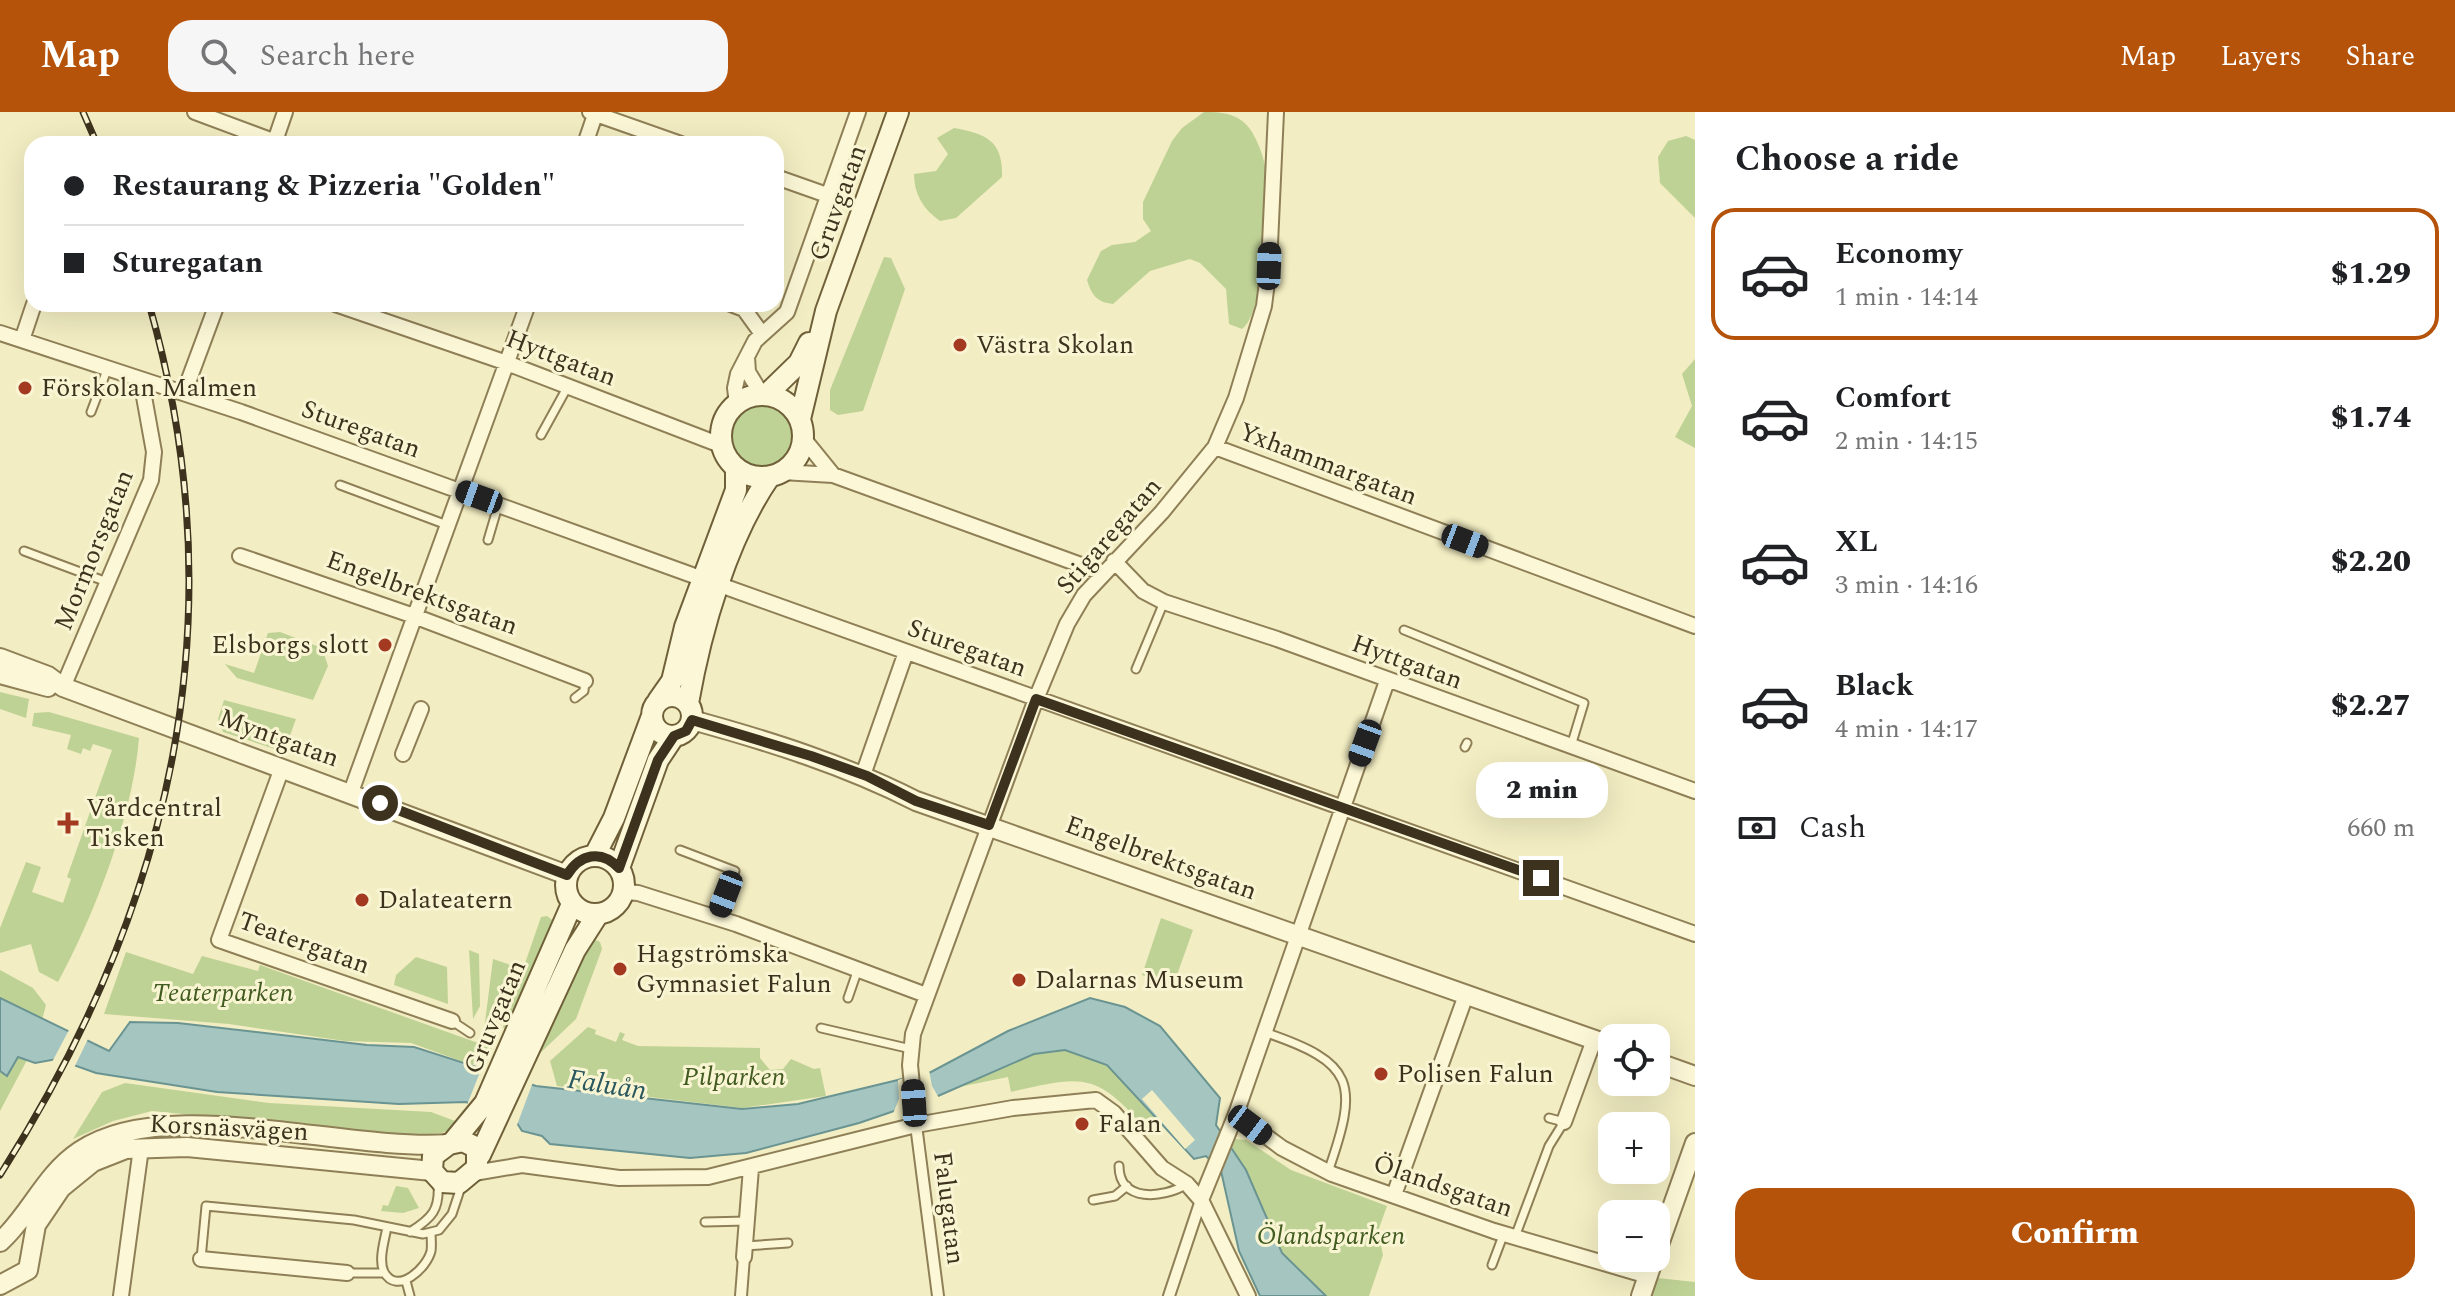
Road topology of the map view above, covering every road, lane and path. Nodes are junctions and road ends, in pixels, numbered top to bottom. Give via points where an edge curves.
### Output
1 (195, 112) edge
2 (285, 112) edge
3 (858, 112) edge
4 (898, 112) edge
5 (1276, 112) edge
6 (594, 113) edge
7 (258, 136) edge
8 (279, 136) edge
9 (587, 136) edge
10 (659, 136) edge
11 (784, 180) edge
12 (827, 195) junction
13 (826, 311) junction
14 (31, 312) edge
15 (214, 312) edge
16 (358, 312) edge
17 (525, 312) edge
18 (746, 312) edge
19 (0, 333) edge
20 (762, 334) junction
21 (22, 340) junction
22 (747, 357) junction
23 (507, 363) junction
24 (107, 370) junction
25 (141, 380) junction
26 (568, 386) junction
27 (184, 393) junction
28 (764, 395) junction
29 (737, 404) junction
30 (91, 412) dead end
31 (801, 429) junction
32 (541, 435) dead end
33 (723, 446) junction
34 (1215, 447) junction
35 (736, 468) junction
36 (776, 474) junction
37 (833, 475) junction
38 (340, 485) dead end
39 (461, 490) junction
40 (498, 504) junction
41 (448, 525) junction
42 (488, 540) dead end
43 (24, 551) dead end
44 (240, 556) dead end
45 (1114, 561) junction
46 (1103, 573) junction
47 (711, 582) junction
48 (109, 583) junction
49 (1164, 602) junction
50 (414, 616) junction
51 (1695, 626) edge
52 (1404, 630) dead end
53 (906, 652) junction
54 (0, 658) edge
55 (1136, 669) dead end
56 (0, 674) edge
57 (585, 681) joint
58 (1387, 681) junction
59 (63, 687) junction
60 (575, 698) dead end
61 (1036, 699) junction
62 (655, 708) junction
63 (421, 709) dead end
64 (690, 711) junction
65 (674, 736) junction
66 (1571, 746) junction
67 (403, 754) dead end
68 (282, 768) junction
69 (863, 775) junction
70 (1695, 791) edge
71 (351, 792) junction
72 (1343, 807) junction
73 (989, 825) junction
74 (680, 850) dead end
75 (595, 855) junction
76 (619, 868) junction
77 (567, 875) junction
78 (624, 892) junction
79 (572, 904) junction
80 (598, 914) junction
81 (717, 918) junction
82 (1695, 934) edge
83 (1298, 936) junction
84 (858, 969) junction
85 (926, 995) junction
86 (1466, 995) junction
87 (848, 998) dead end
88 (452, 1021) joint
89 (821, 1028) dead end
90 (1264, 1032) junction
91 (470, 1033) dead end
92 (1598, 1041) edge
93 (911, 1049) junction
94 (1598, 1051) edge
95 (512, 1066) junction
96 (1670, 1067) edge
97 (1695, 1076) edge
98 (490, 1114) junction
99 (1236, 1114) junction
100 (1556, 1120) joint
101 (916, 1125) junction
102 (144, 1127) junction
103 (450, 1143) junction
104 (1695, 1143) edge
105 (141, 1148) junction
106 (1119, 1166) dead end
107 (474, 1167) junction
108 (751, 1168) junction
109 (1328, 1172) junction
110 (435, 1174) junction
111 (1187, 1184) junction
112 (1127, 1186) junction
113 (1394, 1195) junction
114 (1093, 1200) dead end
115 (1201, 1200) junction
116 (1670, 1214) edge
117 (747, 1221) junction
118 (705, 1222) dead end
119 (387, 1227) junction
120 (410, 1232) junction
121 (431, 1232) junction
122 (1510, 1235) junction
123 (0, 1242) edge
124 (788, 1243) dead end
125 (745, 1251) junction
126 (1598, 1252) edge
127 (31, 1256) junction
128 (201, 1259) joint
129 (1492, 1265) dead end
130 (1649, 1272) edge
131 (347, 1273) joint
132 (384, 1273) junction
133 (406, 1281) junction
134 (0, 1285) edge
135 (121, 1296) edge
136 (410, 1296) edge
137 (741, 1296) edge
138 (938, 1296) edge
139 (1169, 1296) edge
140 (1248, 1296) edge
141 (1641, 1296) edge

1 - 7 street
2 - 8 street
3 - 12 street
4 - 13 main road, Gruvgatan
5 - 34 street, Stigaregatan via 1264,306 1246,371
6 - 9 street
6 - 10 street
11 - 12 street
12 - 20 street via 787,312
13 - 28 main road, Gruvgatan via 799,363
13 - 31 main road, Gruvgatan
14 - 21 street
15 - 27 street
16 - 23 street, Hyttgatan
17 - 23 street
18 - 20 street
19 - 21 street, Sturegatan
20 - 22 street
21 - 24 street, Sturegatan
22 - 28 street via 748,372
22 - 29 street via 735,388
23 - 26 street, Hyttgatan
23 - 39 street
24 - 25 street, Sturegatan
24 - 30 lane
25 - 27 street, Sturegatan
25 - 48 street, Mormorsgatan via 153,471
26 - 32 lane
26 - 33 street, Hyttgatan
27 - 39 street, Sturegatan
28 - 29 main road
28 - 31 main road via 786,403
29 - 33 main road via 724,423
31 - 36 main road via 795,461
31 - 37 street
33 - 35 main road
34 - 45 street, Stigaregatan
34 - 51 street, Yxhammargatan
35 - 36 main road via 752,476
35 - 47 main road via 736,490
36 - 37 street
36 - 47 main road via 755,498
37 - 46 street
38 - 41 lane
39 - 40 street, Sturegatan
39 - 41 street
40 - 42 lane
40 - 47 street, Sturegatan
41 - 50 street
43 - 48 lane
44 - 50 street, Engelbrektsgatan
45 - 46 street, Stigaregatan
45 - 49 street, Hyttgatan via 1143,591
46 - 61 street, Stigaregatan via 1077,605
47 - 53 street, Sturegatan
47 - 62 main road via 685,627 672,681
47 - 64 main road
48 - 59 street, Mormorsgatan
49 - 55 lane
49 - 58 street, Hyttgatan
50 - 57 street, Engelbrektsgatan via 541,669
50 - 71 street
52 - 66 lane via 1584,703
53 - 61 street, Sturegatan
53 - 69 street
54 - 59 street, Myntgatan
56 - 59 street, Myntgatan via 43,687
57 - 60 lane via 584,691
58 - 66 street, Hyttgatan via 1476,717
58 - 72 street
59 - 68 street, Myntgatan
61 - 72 street, Sturegatan
61 - 73 street, Stigaregatan
62 - 64 main road via 670,695
62 - 65 main road via 656,728
62 - 75 main road
63 - 67 street
64 - 65 main road via 686,731
64 - 69 street, Engelbrektsgatan
65 - 76 main road via 658,760
66 - 70 street, Hyttgatan
68 - 71 street, Myntgatan
68 - 88 street, Teatergatan via 219,940
69 - 73 street, Engelbrektsgatan via 916,801
71 - 77 street, Myntgatan
72 - 82 street, Sturegatan
72 - 83 street
73 - 83 street, Engelbrektsgatan
73 - 85 street, Stigaregatan
74 - 81 lane via 735,871
75 - 76 main road
75 - 77 main road via 583,858
76 - 78 main road
77 - 79 main road
78 - 80 main road via 610,911
78 - 81 street
79 - 80 main road
79 - 95 main road, Gruvgatan
80 - 95 main road, Gruvgatan
81 - 84 street
83 - 86 street, Engelbrektsgatan
83 - 90 street
84 - 85 street
84 - 87 lane
85 - 93 street, Stigaregatan
86 - 92 street, Engelbrektsgatan
86 - 113 street
88 - 91 lane
89 - 93 lane
90 - 99 street
90 - 109 lane via 1326,1057 1343,1079 1345,1122
93 - 101 street, Stigaregatan
94 - 100 street
95 - 98 main road, Gruvgatan
96 - 97 street
98 - 103 main road, Gruvgatan
98 - 107 main road, Gruvgatan
99 - 109 street, Ölandsgatan via 1282,1148
99 - 115 street
100 - 122 lane
101 - 108 street
101 - 111 street via 1096,1100 1162,1168
101 - 138 street, Falugatan
102 - 103 street, Korsnäsvägen via 173,1124 407,1146
102 - 105 street
102 - 123 street, Korsnäsvägen via 96,1141 61,1165
103 - 107 main road via 470,1142
103 - 110 main road via 433,1156
104 - 116 street
105 - 110 street, Korsnäsvägen via 201,1148
105 - 127 street, Korsnäsvägen via 93,1162 61,1188 36,1225
105 - 135 street
106 - 112 lane via 1119,1177
107 - 108 street via 522,1165 655,1180
107 - 110 main road via 446,1183
107 - 121 lane via 452,1214
108 - 117 street
109 - 113 street, Ölandsgatan
110 - 120 lane via 436,1210
111 - 112 lane via 1155,1197
111 - 115 street
112 - 114 lane via 1115,1196
113 - 122 street, Ölandsgatan
115 - 139 street
115 - 140 street
117 - 118 lane
117 - 125 street
119 - 120 lane
119 - 128 lane via 206,1206
119 - 132 lane
120 - 121 lane
121 - 133 lane via 427,1260
122 - 126 street, Ölandsgatan
122 - 129 lane
123 - 127 street via 19,1240
124 - 125 lane
125 - 137 street
127 - 134 street, Korsnäsvägen via 25,1273
128 - 131 street
130 - 141 street
131 - 132 lane
132 - 133 lane
133 - 136 lane

